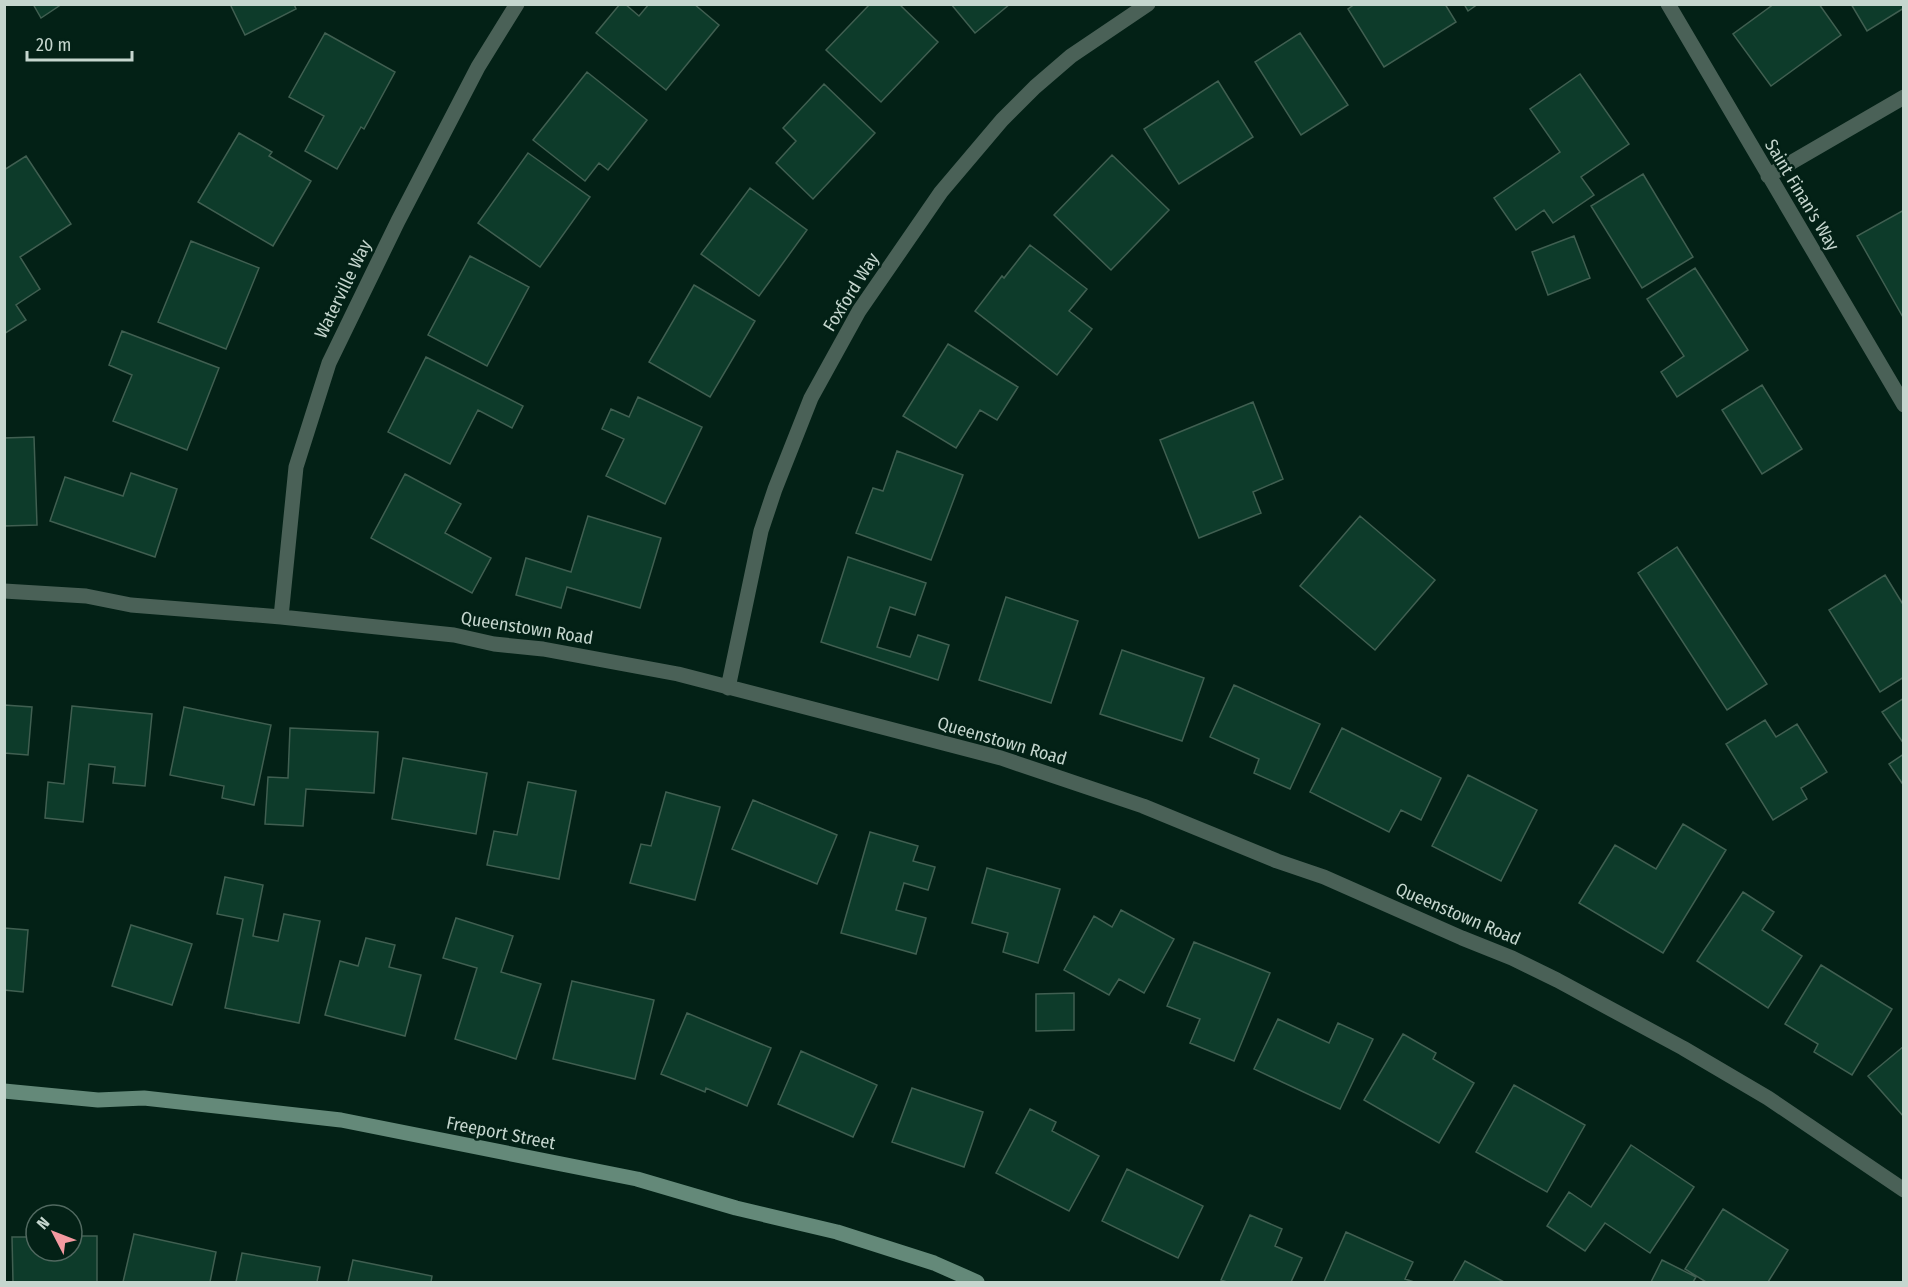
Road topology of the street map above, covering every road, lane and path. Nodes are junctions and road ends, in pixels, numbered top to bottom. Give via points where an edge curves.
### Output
1 (518, 4) edge
2 (1148, 4) edge
3 (1668, 4) edge
4 (1904, 97) edge
5 (1768, 176) junction
6 (1904, 405) edge
7 (4, 591) edge
8 (280, 617) junction
9 (728, 688) junction
10 (4, 1091) edge
11 (1904, 1190) edge
12 (977, 1282) edge

1 - 8 street, Waterville Way via 478,67 329,363 297,467
2 - 9 street, Foxford Way via 1071,56 1002,120 941,192 859,311 811,398 775,489 761,531
3 - 5 street, Saint Finan's Way
4 - 5 street
5 - 6 street, Saint Finan's Way
7 - 8 street, Queenstown Road
8 - 9 street, Queenstown Road via 543,649 678,674
9 - 11 street, Queenstown Road via 1001,758 1143,806 1324,877 1557,980 1768,1098
10 - 12 main road, Freeport Street via 98,1100 144,1098 341,1120 637,1179 837,1232 934,1263

